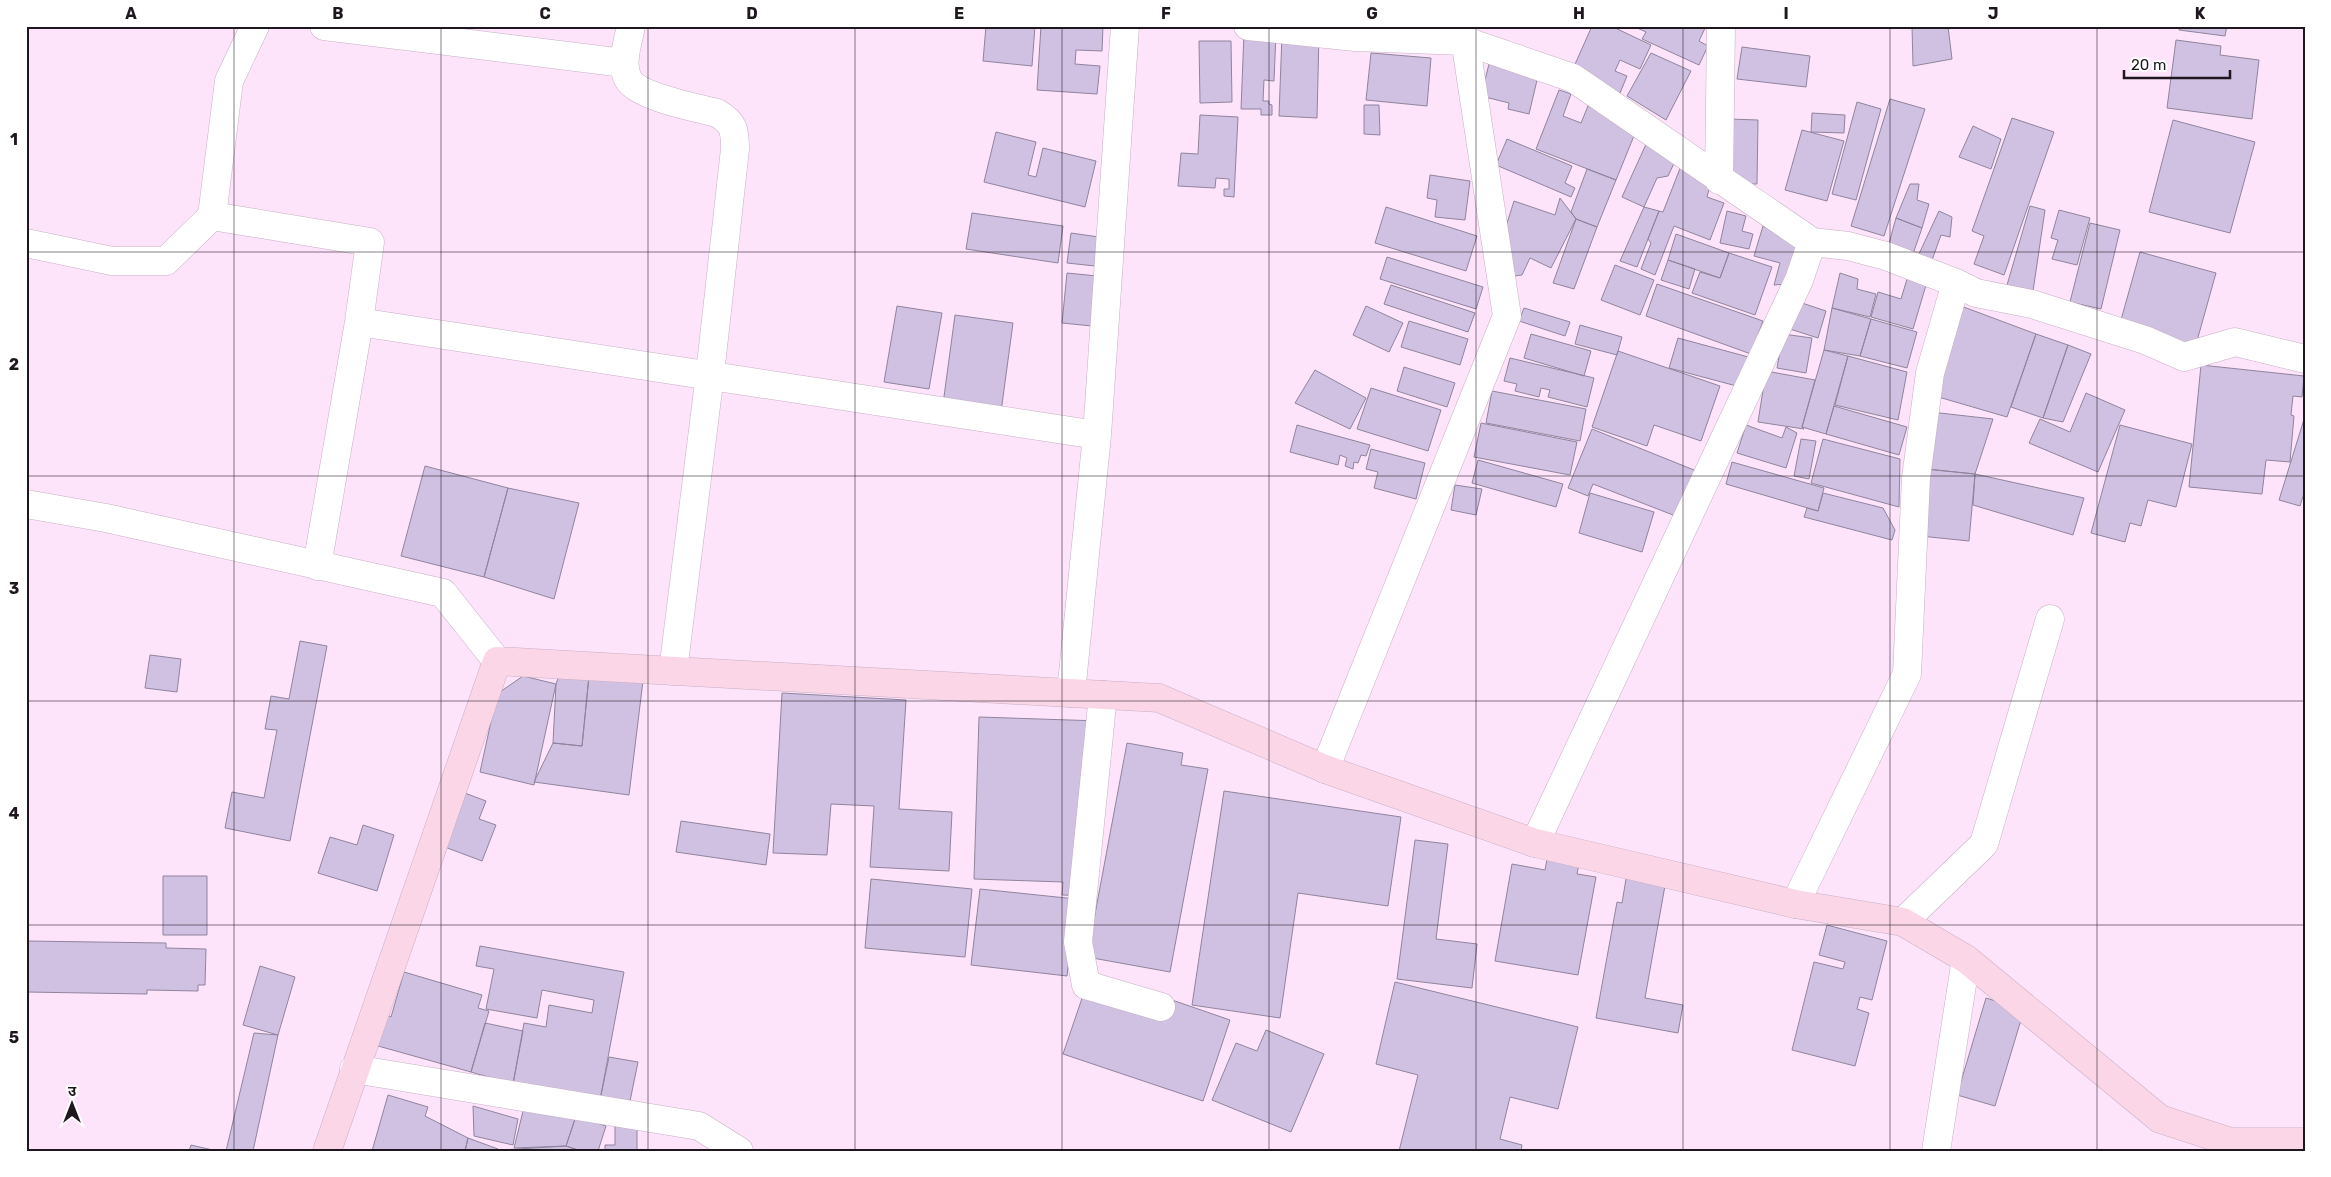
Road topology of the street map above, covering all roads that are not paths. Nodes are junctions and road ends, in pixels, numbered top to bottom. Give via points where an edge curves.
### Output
1 (255, 26) edge
2 (324, 26) edge
3 (631, 26) edge
4 (1125, 26) edge
5 (1248, 26) edge
6 (1721, 26) edge
7 (1464, 34) edge
8 (624, 63) junction
9 (1719, 180) junction
10 (212, 216) junction
11 (1812, 242) junction
12 (26, 243) edge
13 (1956, 283) junction
14 (359, 322) junction
15 (2305, 359) edge
16 (710, 374) junction
17 (1098, 435) junction
18 (26, 504) edge
19 (317, 566) junction
20 (2050, 619) dead end
21 (497, 661) junction
22 (672, 671) junction
23 (1071, 693) junction
24 (1103, 695) junction
25 (1325, 769) junction
26 (1535, 843) junction
27 (1795, 904) junction
28 (1903, 922) junction
29 (1966, 959) junction
30 (1161, 1007) dead end
31 (354, 1069) junction
32 (2305, 1142) edge
33 (2260, 1146) edge
34 (326, 1151) edge
35 (738, 1151) edge
36 (1936, 1151) edge

1 - 10 street via 229,81
2 - 8 street
3 - 8 street
4 - 17 street
5 - 7 street via 1355,37
6 - 9 street
7 - 9 street via 1573,78
7 - 25 street via 1507,316
8 - 16 street via 628,80 640,90 717,113 728,120 735,133
9 - 11 street
10 - 12 street via 166,261 112,261
10 - 14 street via 370,242
11 - 13 street via 1848,246 1886,256
11 - 26 street via 1800,280
13 - 15 street via 1976,294 2032,304 2145,340 2184,357 2235,342
13 - 27 street via 1930,373 1916,478 1907,674
14 - 16 street
14 - 19 street
16 - 17 street
16 - 22 street
17 - 23 street
18 - 19 street via 106,518
19 - 21 street via 443,593
20 - 28 street via 1984,844
21 - 22 street
21 - 31 street
22 - 23 street
23 - 24 street
24 - 25 street via 1159,698
24 - 30 street via 1078,942 1086,985
25 - 26 street
26 - 27 street
27 - 28 street
28 - 29 street
29 - 33 street via 2160,1119 2231,1142
29 - 36 street
31 - 34 street
31 - 35 street via 699,1126
32 - 33 street

